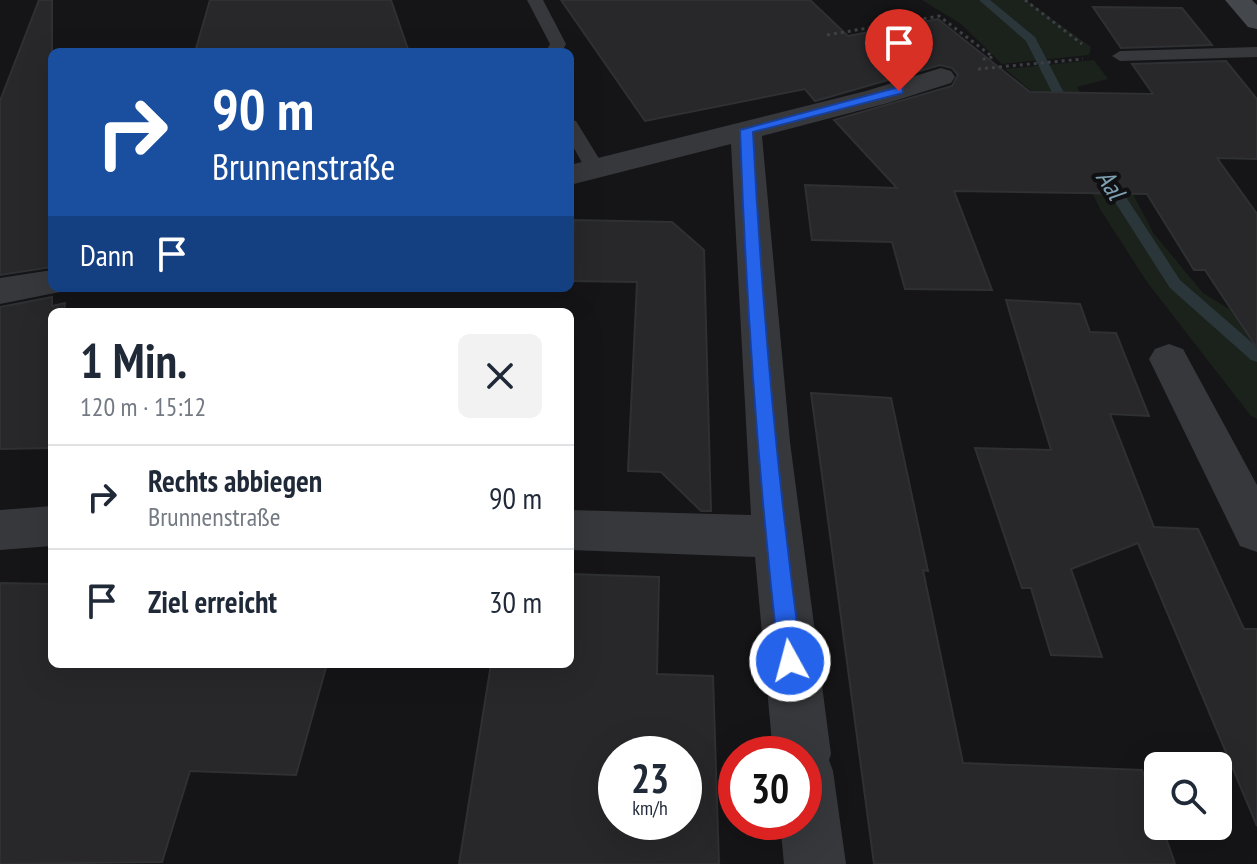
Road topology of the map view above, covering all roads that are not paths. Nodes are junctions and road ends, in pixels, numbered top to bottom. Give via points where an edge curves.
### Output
1 (535, 0) edge
2 (1238, 0) edge
3 (1257, 21) edge
4 (556, 48) edge
5 (1257, 52) edge
6 (1120, 56) dead end
7 (941, 77) dead end
8 (746, 130) junction
9 (574, 139) edge
10 (583, 172) edge
11 (48, 283) edge
12 (0, 291) edge
13 (1169, 359) dead end
14 (48, 526) edge
15 (0, 530) edge
16 (574, 530) edge
17 (1257, 531) edge
18 (775, 537) junction
19 (800, 736) edge
20 (812, 840) edge
21 (815, 864) edge

1 - 4 lane
2 - 3 street
5 - 6 lane
7 - 8 street
8 - 10 street
8 - 18 street via 753,290
9 - 10 lane
11 - 12 street
13 - 17 street
14 - 15 street
16 - 18 street
18 - 19 street
20 - 21 street

